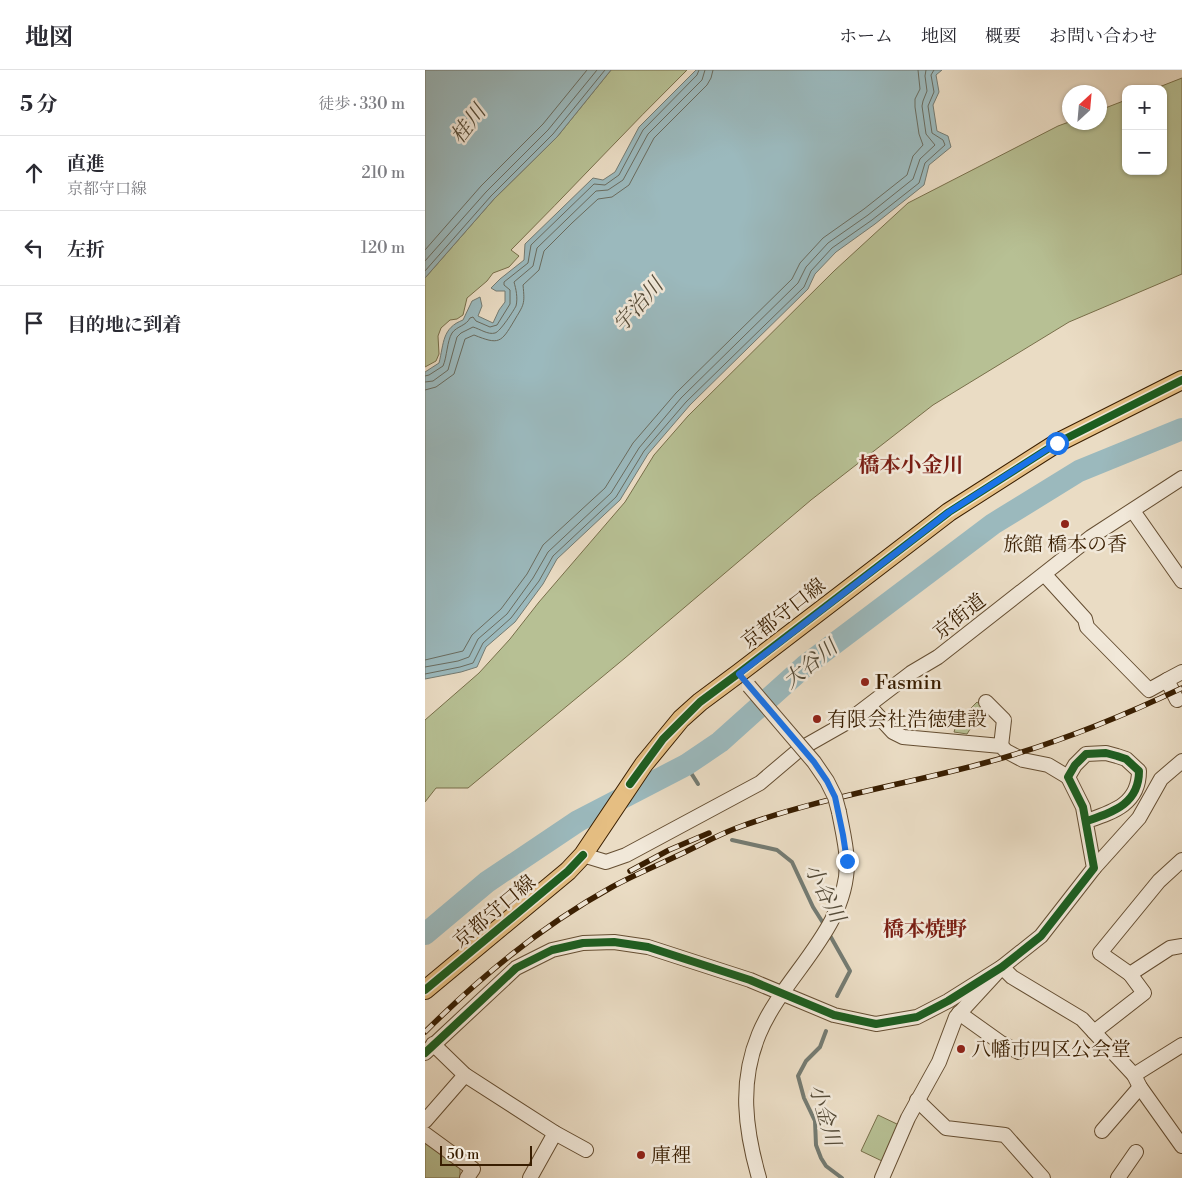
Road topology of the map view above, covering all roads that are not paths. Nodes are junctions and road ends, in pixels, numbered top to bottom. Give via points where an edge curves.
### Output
1 (1182, 380) edge
2 (1182, 478) edge
3 (1133, 511) junction
4 (1045, 575) junction
5 (1182, 581) edge
6 (1182, 672) edge
7 (744, 680) junction
8 (1167, 680) junction
9 (1177, 700) dead end
10 (986, 702) dead end
11 (869, 706) junction
12 (1001, 746) junction
13 (1179, 767) edge
14 (1068, 777) junction
15 (1087, 821) junction
16 (583, 855) junction
17 (1182, 860) edge
18 (1094, 868) junction
19 (1182, 946) edge
20 (1002, 967) junction
21 (1130, 974) junction
22 (425, 990) edge
23 (781, 994) junction
24 (959, 1013) junction
25 (1094, 1032) junction
26 (1182, 1045) edge
27 (429, 1048) edge
28 (1019, 1052) dead end
29 (465, 1075) junction
30 (1137, 1081) junction
31 (917, 1100) junction
32 (425, 1121) edge
33 (1103, 1132) dead end
34 (555, 1133) junction
35 (425, 1134) edge
36 (1182, 1146) edge
37 (586, 1150) dead end
38 (1136, 1152) dead end
39 (885, 1176) edge
40 (1124, 1176) edge
41 (467, 1178) edge
42 (530, 1178) edge
43 (759, 1178) edge
44 (1043, 1178) edge

1 - 7 main road, 京都守口線 via 1057,443 949,512
2 - 3 street, 京街道
3 - 4 street, 京街道 via 1091,538
3 - 5 street
4 - 8 street via 1085,619 1087,627 1149,690
4 - 11 street, 京街道
6 - 8 street
7 - 16 main road, 京都守口線 via 700,702 681,719 653,751
7 - 23 street, bridge via 827,781 839,812 847,861 844,884 830,926
8 - 9 street
10 - 12 street via 1004,720
11 - 12 street via 893,732 903,736
11 - 16 street, 京街道 via 800,749 760,783 626,855 606,862
12 - 14 street via 1023,760 1048,765
13 - 18 street via 1161,779 1139,818
14 - 15 street
14 - 15 street via 1087,754 1117,756 1126,759 1139,771 1139,781 1126,803
15 - 18 street via 1085,826
16 - 22 main road, 京都守口線
17 - 21 street via 1159,881 1100,953
18 - 20 street via 1041,936
19 - 21 street via 1170,948
20 - 23 street via 917,1017 876,1024 834,1015
20 - 24 street
20 - 25 street via 1012,977 1082,1019
21 - 25 street via 1144,993
23 - 27 street via 750,980 649,947 614,942 583,943 553,950 516,968
23 - 43 street via 759,1034 748,1077 745,1107 749,1141
24 - 28 street
24 - 31 street via 939,1062
25 - 30 street
26 - 30 street
27 - 29 street
29 - 32 street
29 - 34 street
30 - 33 street
30 - 36 street
31 - 39 street
31 - 44 street via 946,1128 1005,1135
34 - 37 street
34 - 42 street
35 - 41 street via 473,1169
38 - 40 street

